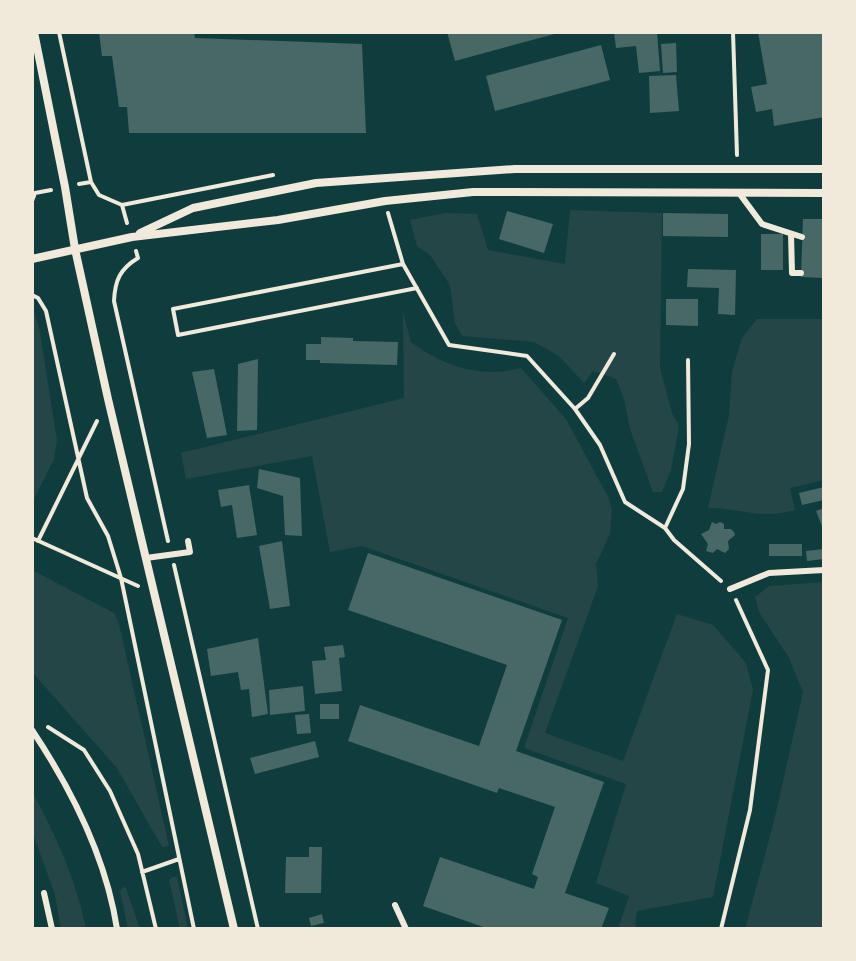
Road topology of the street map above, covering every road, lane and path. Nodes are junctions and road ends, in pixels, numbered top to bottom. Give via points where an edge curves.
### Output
1 (34, 32) edge
2 (59, 32) edge
3 (733, 32) edge
4 (737, 155) dead end
5 (824, 169) edge
6 (91, 182) junction
7 (65, 187) junction
8 (739, 193) junction
9 (824, 193) edge
10 (32, 201) edge
11 (385, 201) junction
12 (791, 234) junction
13 (132, 237) junction
14 (802, 237) dead end
15 (75, 249) junction
16 (32, 259) edge
17 (403, 264) junction
18 (801, 273) dead end
19 (417, 288) junction
20 (32, 295) edge
21 (614, 354) dead end
22 (688, 360) dead end
23 (108, 399) junction
24 (575, 409) junction
25 (77, 459) junction
26 (665, 528) junction
27 (35, 540) edge
28 (188, 541) dead end
29 (171, 555) junction
30 (146, 558) junction
31 (824, 570) edge
32 (121, 578) junction
33 (730, 589) junction
34 (155, 594) junction
35 (45, 726) dead end
36 (32, 730) edge
37 (179, 859) junction
38 (142, 872) junction
39 (44, 893) dead end
40 (395, 905) dead end
41 (52, 929) edge
42 (117, 929) edge
43 (156, 929) edge
44 (194, 929) edge
45 (234, 929) edge
46 (258, 929) edge
47 (406, 929) edge
48 (721, 929) edge

1 - 7 street
2 - 6 path
3 - 4 path
5 - 13 street via 515,169 316,183 193,208
6 - 7 path
6 - 13 path via 99,195 122,205
7 - 10 path via 35,193
7 - 15 street
8 - 9 street
8 - 11 street via 473,192
8 - 12 lane via 762,224
11 - 13 street
11 - 17 path
12 - 14 lane
12 - 18 lane via 792,273
13 - 15 street
13 - 29 path via 138,258 123,267 114,301
15 - 16 street
15 - 23 street
17 - 19 path
17 - 19 path via 173,309 178,335
19 - 24 path via 449,345 527,356
20 - 25 path via 46,311
21 - 24 path via 588,398
22 - 26 path via 689,444 683,489
23 - 25 path
23 - 30 street
24 - 26 path via 600,445 625,502
25 - 27 path
25 - 32 path via 87,498 108,536
26 - 33 path
27 - 32 path
28 - 29 lane via 190,552
29 - 30 lane
29 - 46 path
30 - 34 street
31 - 33 lane via 769,573
32 - 34 path
32 - 37 path
33 - 48 path via 768,670 750,810
34 - 45 street
35 - 38 path via 84,750 110,791
36 - 42 lane via 94,843
37 - 38 path
37 - 44 path
38 - 43 path
39 - 41 lane
40 - 47 lane

